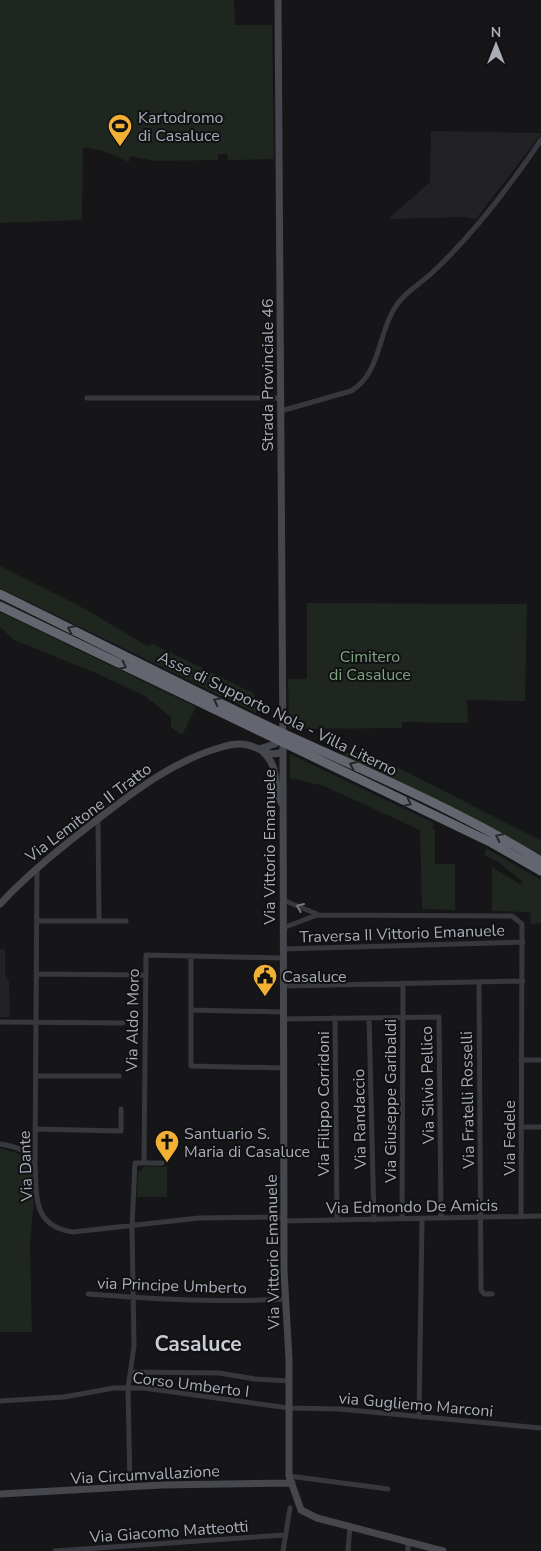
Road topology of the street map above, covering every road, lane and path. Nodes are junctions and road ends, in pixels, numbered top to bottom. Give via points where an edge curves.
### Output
1 (278, 0) edge
2 (541, 140) edge
3 (87, 398) dead end
4 (281, 398) junction
5 (281, 411) junction
6 (0, 594) edge
7 (0, 606) edge
8 (283, 725) junction
9 (259, 749) junction
10 (283, 751) junction
11 (283, 805) junction
12 (98, 819) junction
13 (541, 861) edge
14 (36, 867) junction
15 (541, 871) edge
16 (283, 900) junction
17 (0, 904) edge
18 (317, 915) junction
19 (37, 921) junction
20 (99, 921) junction
21 (126, 921) dead end
22 (283, 928) junction
23 (523, 942) junction
24 (283, 949) junction
25 (191, 956) junction
26 (283, 958) junction
27 (37, 974) junction
28 (145, 975) junction
29 (523, 981) junction
30 (479, 982) junction
31 (403, 983) junction
32 (283, 986) junction
33 (191, 1010) junction
34 (283, 1016) junction
35 (335, 1018) junction
36 (370, 1018) junction
37 (403, 1018) junction
38 (0, 1022) edge
39 (37, 1022) junction
40 (123, 1024) dead end
41 (521, 1060) junction
42 (541, 1060) edge
43 (285, 1068) junction
44 (37, 1076) junction
45 (120, 1076) dead end
46 (121, 1109) dead end
47 (521, 1127) junction
48 (541, 1127) edge
49 (35, 1130) junction
50 (0, 1144) edge
51 (144, 1163) junction
52 (162, 1163) dead end
53 (35, 1164) junction
54 (541, 1216) edge
55 (521, 1217) junction
56 (441, 1218) junction
57 (481, 1218) junction
58 (284, 1219) junction
59 (402, 1219) junction
60 (422, 1219) junction
61 (337, 1220) junction
62 (374, 1220) junction
63 (132, 1226) junction
64 (88, 1294) dead end
65 (492, 1294) dead end
66 (134, 1297) junction
67 (285, 1299) junction
68 (132, 1372) junction
69 (290, 1381) junction
70 (128, 1388) junction
71 (0, 1401) edge
72 (289, 1408) junction
73 (419, 1417) junction
74 (541, 1428) edge
75 (291, 1480) junction
76 (130, 1487) junction
77 (388, 1489) dead end
78 (0, 1494) edge
79 (290, 1508) dead end
80 (350, 1526) junction
81 (284, 1535) junction
82 (408, 1542) junction
83 (55, 1551) edge
84 (283, 1551) edge
85 (348, 1551) edge
86 (408, 1551) edge
87 (442, 1551) edge

1 - 4 street, Strada Provinciale 46
2 - 5 street via 480,220 436,270 395,308 369,373 360,384 350,391
3 - 4 street
4 - 5 street, Strada Provinciale 46
5 - 8 street, Strada Provinciale 46
13 -> 6 highway, Asse di Supporto Nola - Villa Literno via 513,844
7 -> 15 highway, Asse di Supporto Nola - Villa Literno via 492,843
8 - 9 street via 275,744
8 - 10 street, Strada Provinciale 46
9 - 10 street, Via Lemitone II Tratto
9 - 11 street via 270,758 276,769 278,794
9 - 12 street, Via Lemitone II Tratto via 233,744 188,760 155,777
10 - 11 street, Via Vittorio Emanuele
11 - 16 street, Via Vittorio Emanuele
12 - 14 street, Via Lemitone II Tratto
12 - 20 street
14 - 17 street, Via Lemitone II Tratto
14 - 19 street, Via Dante
18 -> 16 street
16 - 22 street, Via Vittorio Emanuele
18 - 22 street
18 - 23 street, Via Fedele via 512,916 522,924
19 - 20 street
19 - 27 street, Via Dante
20 - 21 street
22 - 24 street, Via Vittorio Emanuele
23 - 24 street, Traversa II Vittorio Emanuele
23 - 29 street, Via Fedele
24 - 26 street, Via Vittorio Emanuele
25 - 26 street, Via Aldo Moro
25 - 28 street, Via Aldo Moro via 146,955
25 - 33 street
26 - 32 street, Via Vittorio Emanuele
27 - 28 street
27 - 39 street, Via Dante
28 - 51 street, Via Aldo Moro
29 - 30 street
29 - 41 street, Via Fedele
30 - 31 street
30 - 57 street, Via Fratelli Rosselli
31 - 32 street
31 - 37 street, Via Giuseppe Garibaldi
32 - 34 street, Via Vittorio Emanuele
33 - 34 street, Via Silvio Pellico
33 - 43 street via 191,1066
34 - 35 street, Via Silvio Pellico
34 - 43 street, Via Vittorio Emanuele
35 - 36 street, Via Silvio Pellico
35 - 61 street, Via Filippo Corridoni
36 - 37 street, Via Silvio Pellico
36 - 62 street, Via Randaccio
37 - 56 street, Via Silvio Pellico via 439,1017
37 - 59 street, Via Giuseppe Garibaldi
38 - 39 street
39 - 40 street
39 - 44 street, Via Dante
41 - 42 street
41 - 47 street, Via Fedele
43 - 58 street, Via Vittorio Emanuele
44 - 45 street
44 - 49 street, Via Dante
46 - 49 street via 121,1131
47 - 48 street
47 - 55 street, Via Fedele
49 - 53 street, Via Dante
50 - 53 street via 19,1148 29,1154
51 - 52 street
51 - 63 street via 135,1163
53 - 63 street, Via Dante via 39,1209 54,1226 79,1232
54 - 55 street, Via Edmondo De Amicis
55 - 57 street, Via Edmondo De Amicis
56 - 57 street, Via Edmondo De Amicis
56 - 60 street, Via Edmondo De Amicis
57 - 65 street, Via Fratelli Rosselli via 481,1290 484,1294
58 - 61 street, Via Edmondo De Amicis
58 - 63 street, Via Dante via 199,1218
58 - 67 street, Via Vittorio Emanuele
59 - 60 street, Via Edmondo De Amicis
59 - 62 street, Via Edmondo De Amicis
60 - 73 street
61 - 62 street, Via Edmondo De Amicis
63 - 66 street
64 - 66 street, via Principe Umberto
66 - 67 street, via Principe Umberto
66 - 68 street
67 - 69 street, Via Vittorio Emanuele
68 - 69 street via 200,1372
68 - 70 street
69 - 72 street, Via Vittorio Emanuele
70 - 71 street, Corso Umberto I
70 - 72 street, Corso Umberto I
70 - 76 street
72 - 73 street, via Gugliemo Marconi via 331,1408
72 - 75 street, Via Vittorio Emanuele
73 - 74 street, via Gugliemo Marconi
75 - 76 street, Via Circumvallazione
75 - 77 street
75 - 80 street, Via Vittorio Emanuele via 301,1510 317,1518
76 - 78 street, Via Circumvallazione
79 - 81 street
80 - 82 street
80 - 85 street
81 - 83 street, Via Giacomo Matteotti
81 - 84 street
82 - 86 street
82 - 87 street

